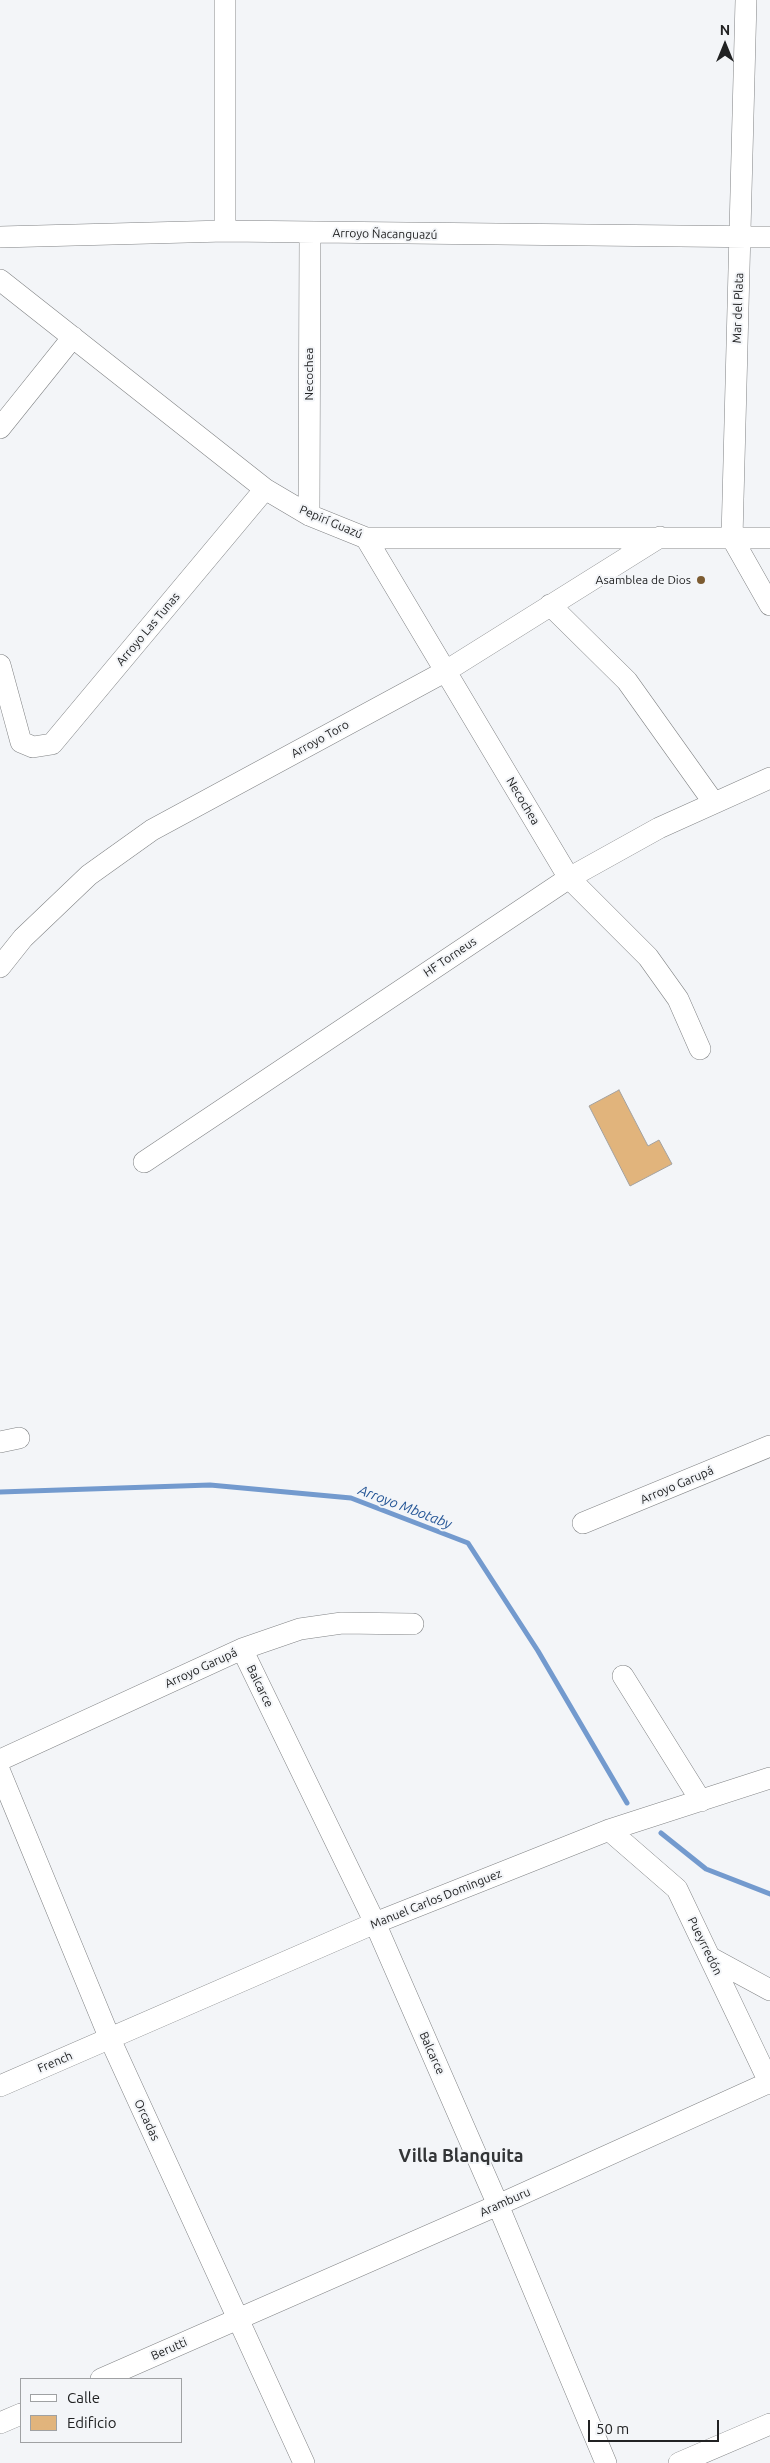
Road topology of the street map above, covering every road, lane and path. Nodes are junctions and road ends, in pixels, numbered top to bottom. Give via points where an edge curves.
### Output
1 (225, 0) edge
2 (746, 0) edge
3 (225, 232) junction
4 (310, 234) junction
5 (0, 237) edge
6 (770, 237) edge
7 (740, 238) junction
8 (0, 280) edge
9 (73, 337) junction
10 (0, 428) edge
11 (265, 489) junction
12 (309, 515) junction
13 (660, 537) junction
14 (366, 538) junction
15 (732, 538) junction
16 (770, 538) edge
17 (550, 605) junction
18 (770, 605) edge
19 (0, 665) edge
20 (446, 671) junction
21 (770, 778) edge
22 (714, 803) junction
23 (569, 878) junction
24 (2, 961) edge
25 (700, 1049) dead end
26 (144, 1162) dead end
27 (770, 1446) edge
28 (583, 1523) dead end
29 (414, 1624) dead end
30 (242, 1649) junction
31 (623, 1676) dead end
32 (0, 1760) edge
33 (0, 1772) edge
34 (770, 1778) edge
35 (701, 1801) junction
36 (609, 1830) junction
37 (375, 1923) junction
38 (711, 1958) junction
39 (770, 1990) edge
40 (110, 2038) junction
41 (770, 2083) edge
42 (0, 2086) edge
43 (498, 2205) junction
44 (238, 2319) junction
45 (103, 2378) edge
46 (20, 2414) edge
47 (0, 2423) edge
48 (770, 2424) edge
49 (304, 2463) edge
50 (606, 2463) edge
51 (679, 2463) edge

1 - 3 street
2 - 7 street, Mar del Plata
3 - 4 street, Arroyo Ñacanguazú
3 - 5 street, Arroyo Ñacanguazú
4 - 7 street, Arroyo Ñacanguazú
4 - 12 street, Necochea
6 - 7 street, Arroyo Ñacanguazú
7 - 15 street, Mar del Plata
8 - 9 street, Pepirí Guazú
9 - 10 street
9 - 11 street, Pepirí Guazú
11 - 12 street, Pepirí Guazú
11 - 19 street, Arroyo Las Tunas via 52,744 34,747 22,742
12 - 14 street, Pepirí Guazú
13 - 14 street, Pepirí Guazú
13 - 15 street, Pepirí Guazú
13 - 17 street, Arroyo Toro
14 - 20 street, Necochea
15 - 16 street, Pepirí Guazú
15 - 18 street
17 - 20 street, Arroyo Toro
17 - 22 street via 627,681
20 - 23 street, Necochea
20 - 24 street, Arroyo Toro via 152,830 89,875
21 - 22 street, HF Torneus
22 - 23 street, HF Torneus via 659,828
23 - 25 street, Necochea via 648,957 678,999
23 - 26 street, HF Torneus
27 - 28 street, Arroyo Garupá
29 - 30 street, Arroyo Garupá via 342,1623 300,1628
30 - 32 street, Arroyo Garupá
30 - 37 street, Balcarce
31 - 35 street
33 - 40 street, Orcadas
34 - 35 street, Manuel Carlos Dominguez
35 - 36 street, Manuel Carlos Dominguez
36 - 37 street, Manuel Carlos Dominguez
36 - 38 street, Pueyrredón via 677,1889
37 - 40 street, Manuel Carlos Dominguez
37 - 43 street, Balcarce
38 - 39 street
38 - 41 street, Pueyrredón
40 - 42 street, French
40 - 44 street, Orcadas
41 - 43 street, Aramburu
43 - 44 street, Aramburu
43 - 50 street, Balcarce
44 - 45 street, Berutti
44 - 49 street, Orcadas
46 - 47 street
48 - 51 street

